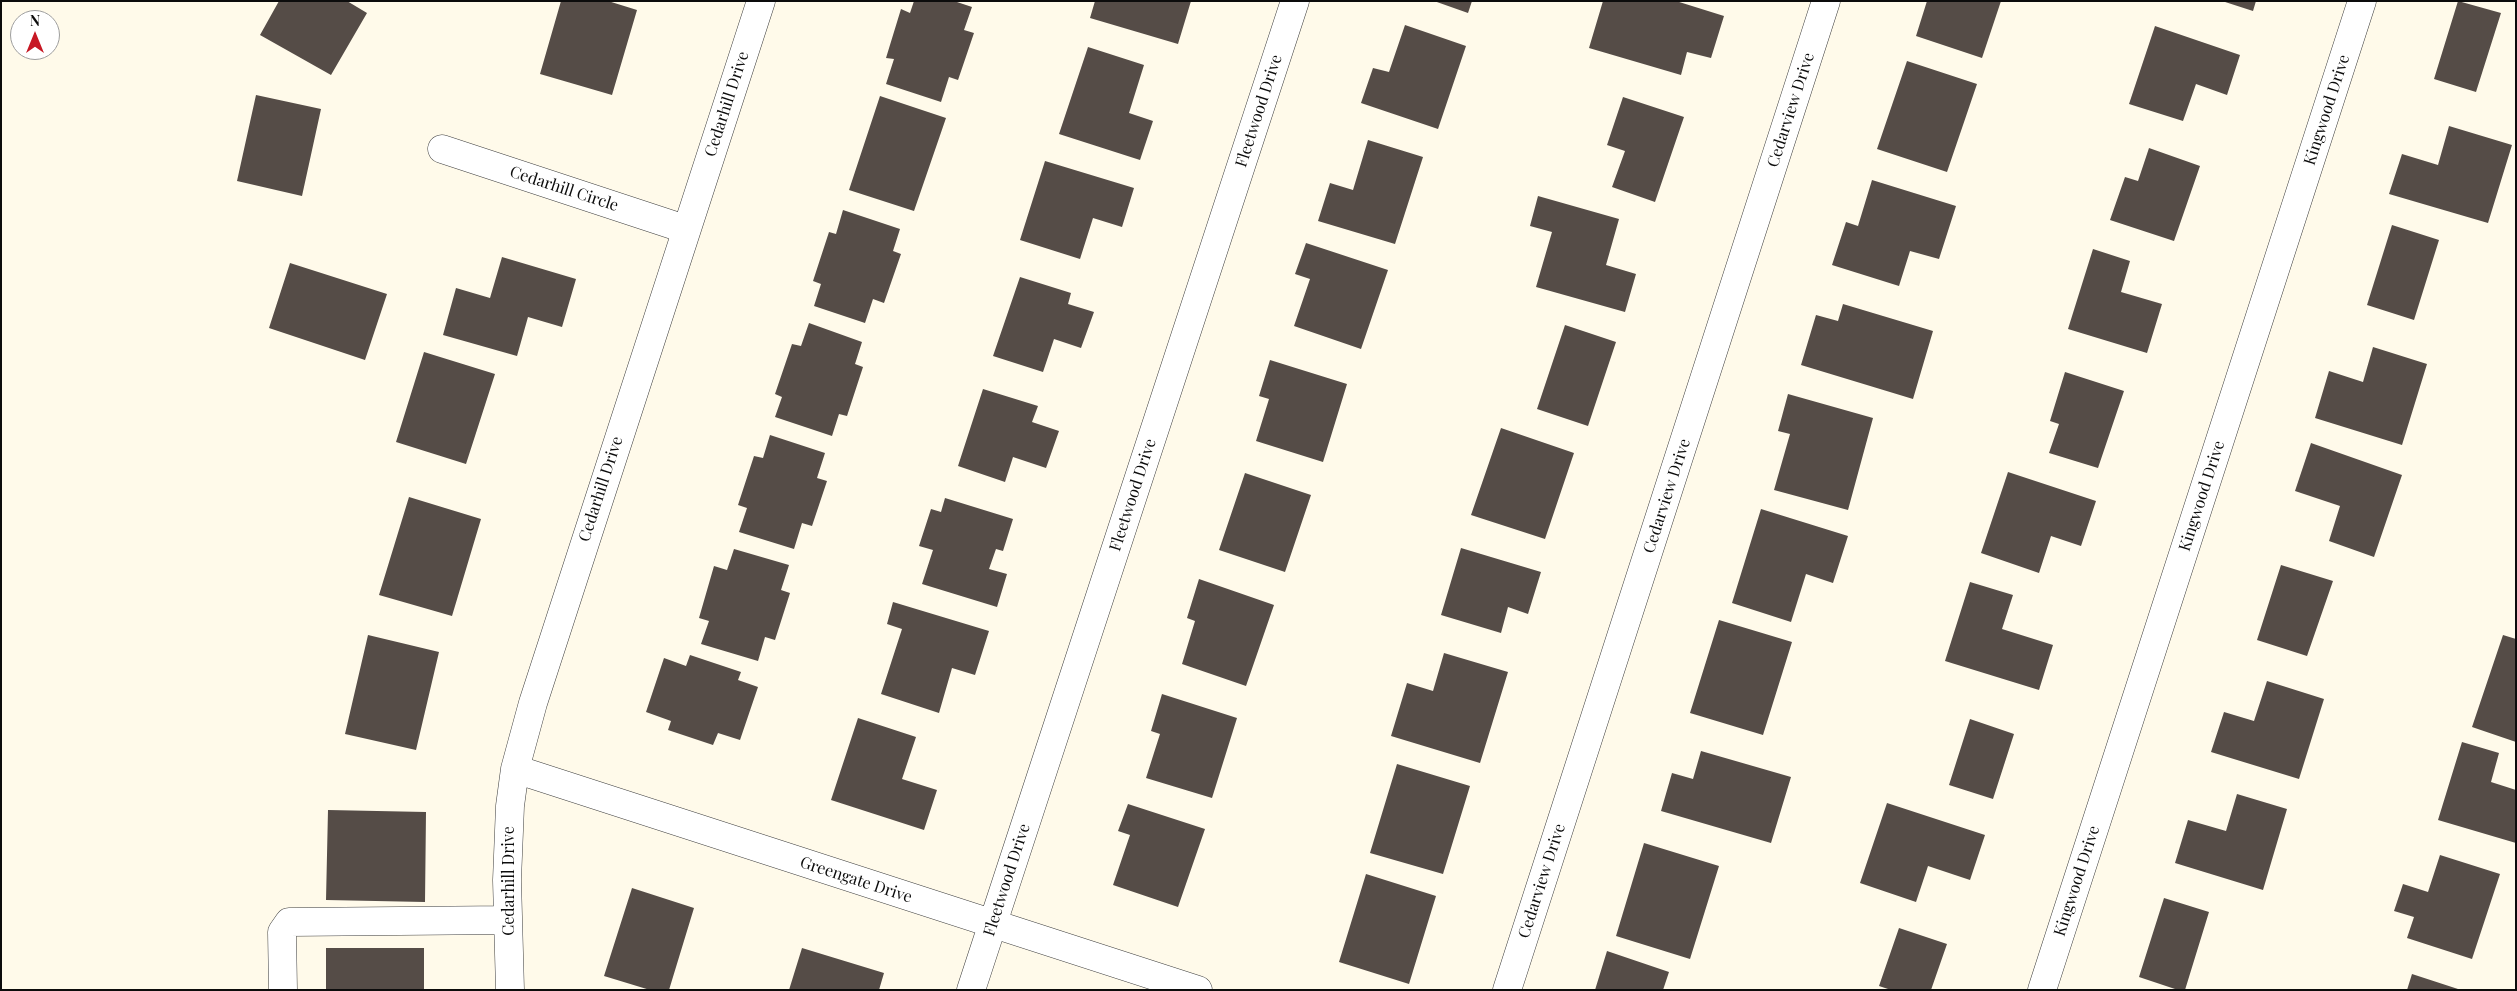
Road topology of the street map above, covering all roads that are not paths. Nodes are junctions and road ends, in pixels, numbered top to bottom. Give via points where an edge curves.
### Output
1 (761, 1) edge
2 (1295, 1) edge
3 (1826, 1) edge
4 (2362, 1) edge
5 (442, 149) dead end
6 (685, 229) junction
7 (515, 769) junction
8 (508, 920) junction
9 (992, 924) junction
10 (282, 990) edge
11 (510, 990) edge
12 (971, 990) edge
13 (1198, 990) edge
14 (1507, 990) edge
15 (2042, 990) edge

1 - 6 street, Cedarhill Drive
2 - 9 street, Fleetwood Drive
3 - 14 street, Cedarview Drive
4 - 15 street, Kingwood Drive
5 - 6 street, Cedarhill Circle
6 - 7 street, Cedarhill Drive via 533,703
7 - 8 street, Cedarhill Drive via 510,806
7 - 9 street, Greengate Drive
8 - 10 street via 289,922 282,932
8 - 11 street, Cedarhill Drive
9 - 12 street, Fleetwood Drive
9 - 13 street, Greengate Drive

